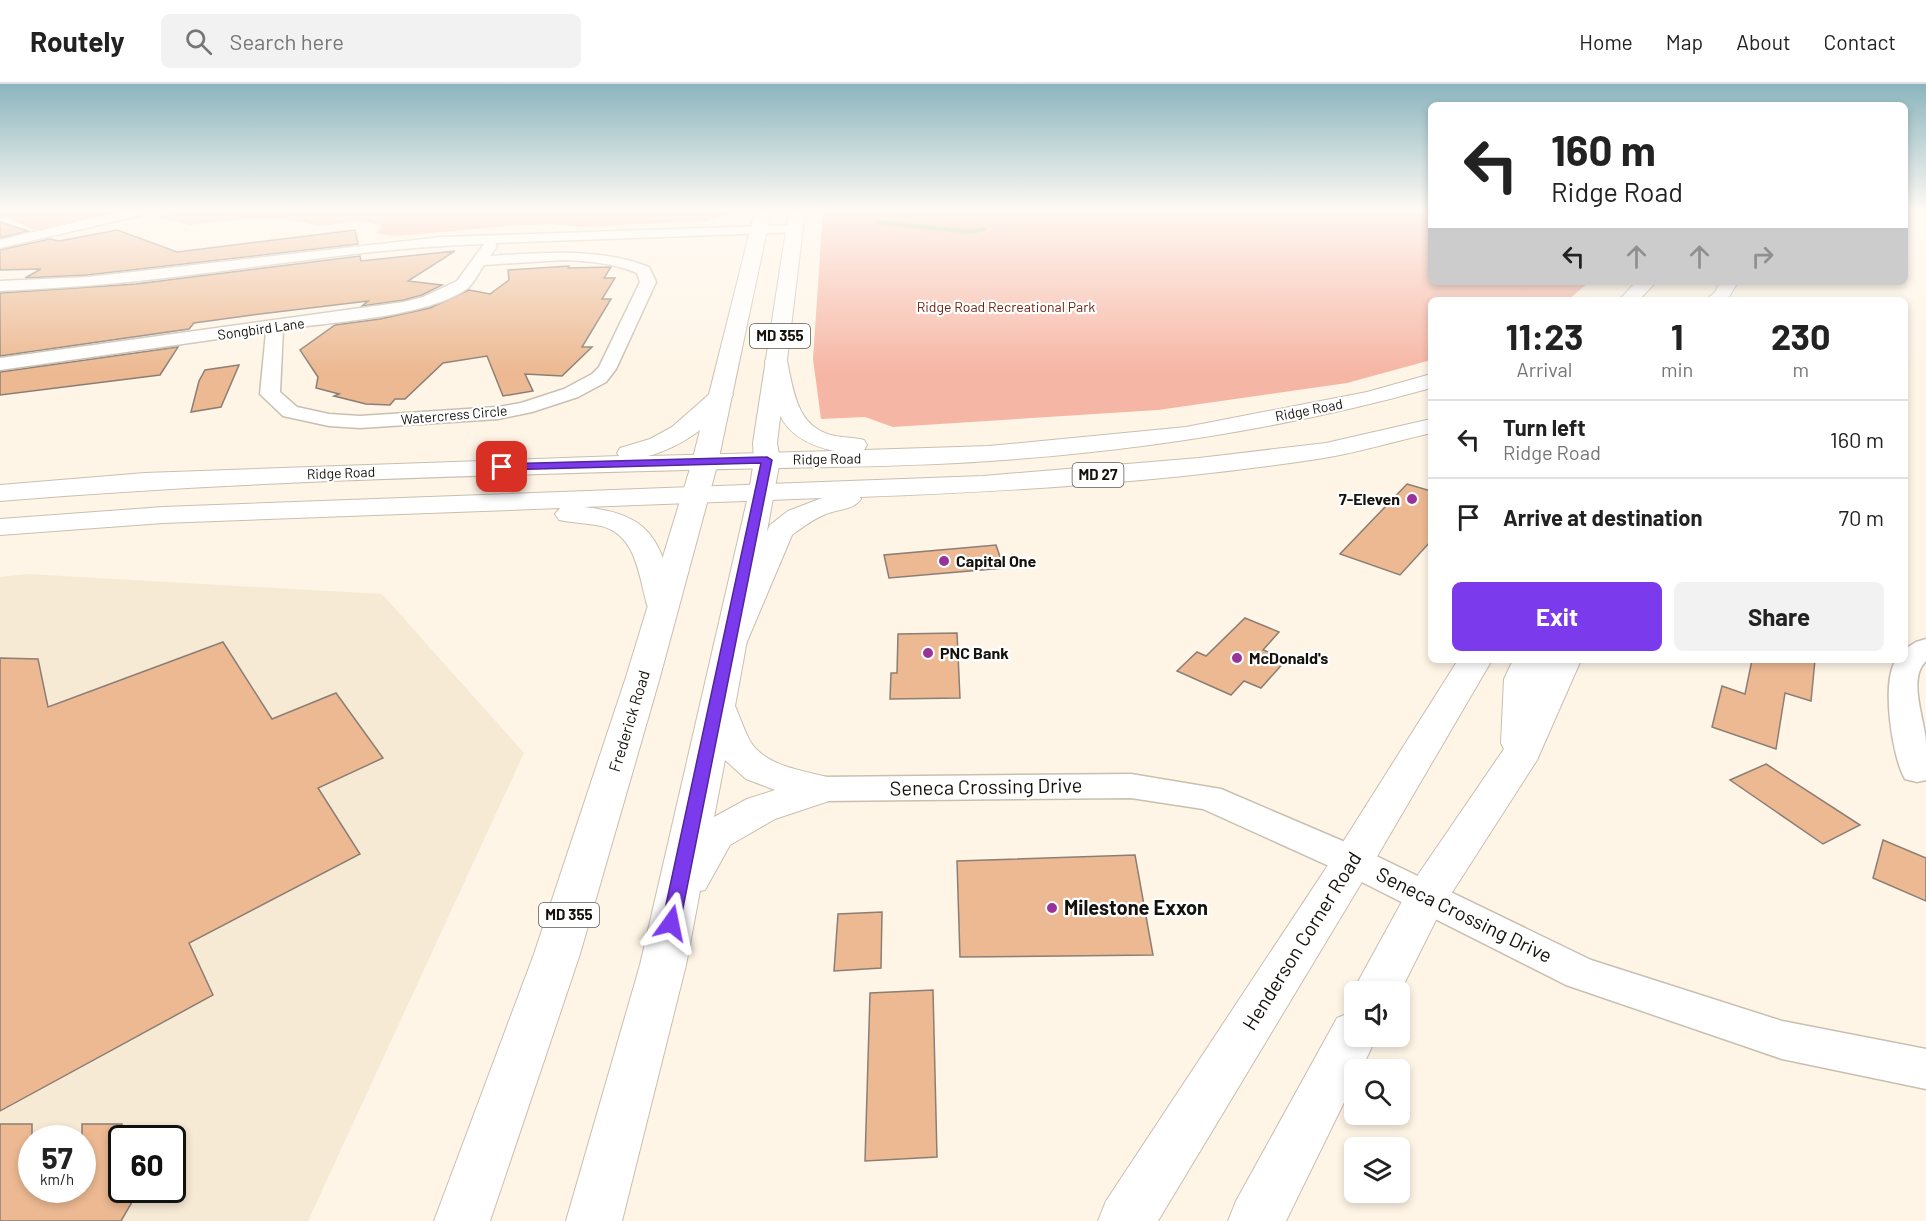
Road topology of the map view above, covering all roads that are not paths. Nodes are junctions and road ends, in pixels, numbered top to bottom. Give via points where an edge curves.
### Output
1 (236, 264) edge
2 (478, 264) edge
3 (633, 264) edge
4 (751, 264) edge
5 (790, 264) edge
6 (1644, 285) edge
7 (0, 286) edge
8 (1632, 297) edge
9 (275, 327) junction
10 (776, 361) junction
11 (0, 364) edge
12 (1428, 382) edge
13 (722, 395) junction
14 (1423, 429) edge
15 (1106, 443) junction
16 (767, 460) junction
17 (705, 462) junction
18 (545, 466) junction
19 (983, 484) junction
20 (762, 492) junction
21 (0, 493) edge
22 (696, 494) junction
23 (484, 503) junction
24 (0, 527) edge
25 (663, 605) junction
26 (730, 644) junction
27 (1926, 648) edge
28 (1473, 663) edge
29 (1529, 663) edge
30 (1563, 663) edge
31 (717, 705) junction
32 (1518, 760) junction
33 (1917, 771) dead end
34 (821, 789) junction
35 (1353, 861) junction
36 (1426, 897) junction
37 (676, 902) junction
38 (1382, 981) edge
39 (1347, 1047) edge
40 (1926, 1069) edge
41 (596, 1217) edge
42 (462, 1221) edge
43 (1126, 1221) edge
44 (1256, 1221) edge

1 - 7 street via 99,281
2 - 9 street, Songbird Lane via 463,284 429,300 378,312
3 - 9 street, Watercress Circle via 645,270 648,282 607,369 599,378 571,393 498,413 360,422 290,412 270,394
4 - 13 main road, Frederick Road / MD 355
5 - 10 main road, MD 355
6 - 8 main road
9 - 11 street, Songbird Lane
10 - 15 main road via 789,415 803,431 821,440 850,446
10 - 16 main road, MD 355 via 765,443
12 - 15 main road, Ridge Road / MD 27 via 1370,398 1245,423
13 - 17 main road, Frederick Road / MD 355
13 - 18 main road via 688,429 668,441 618,455
14 - 19 main road, Ridge Road / MD 27 via 1326,450 1199,466
15 - 16 main road, Ridge Road / MD 27 via 989,454
16 - 17 main road, Ridge Road / MD 27
16 - 20 main road, MD 355
17 - 18 main road, Ridge Road
17 - 22 main road, Frederick Road / MD 355
18 - 21 main road, Ridge Road via 145,481
19 - 20 main road, Ridge Road / MD 27
19 - 26 main road via 848,499 798,517 780,531
20 - 22 main road, Ridge Road / MD 27
20 - 26 main road, MD 355
22 - 23 main road, Ridge Road
22 - 25 main road, Frederick Road / MD 355
23 - 24 main road, Ridge Road via 163,515
23 - 25 main road via 612,520 630,529 645,549
25 - 42 main road, Frederick Road / MD 355 via 557,954
26 - 31 main road, MD 355
27 - 33 street via 1906,665 1903,680
28 - 35 main road, Henderson Corner Road
29 - 32 main road via 1521,679
30 - 32 main road
31 - 34 main road via 734,745 746,761 767,773
31 - 37 main road, MD 355
32 - 36 main road
34 - 35 street, Seneca Crossing Drive via 1131,786 1209,798
34 - 37 main road via 769,805 716,834
35 - 36 street, Seneca Crossing Drive
35 - 43 main road, Henderson Corner Road
36 - 38 main road
36 - 40 street, Seneca Crossing Drive via 1580,973 1782,1040
37 - 41 main road, MD 355
39 - 44 main road

